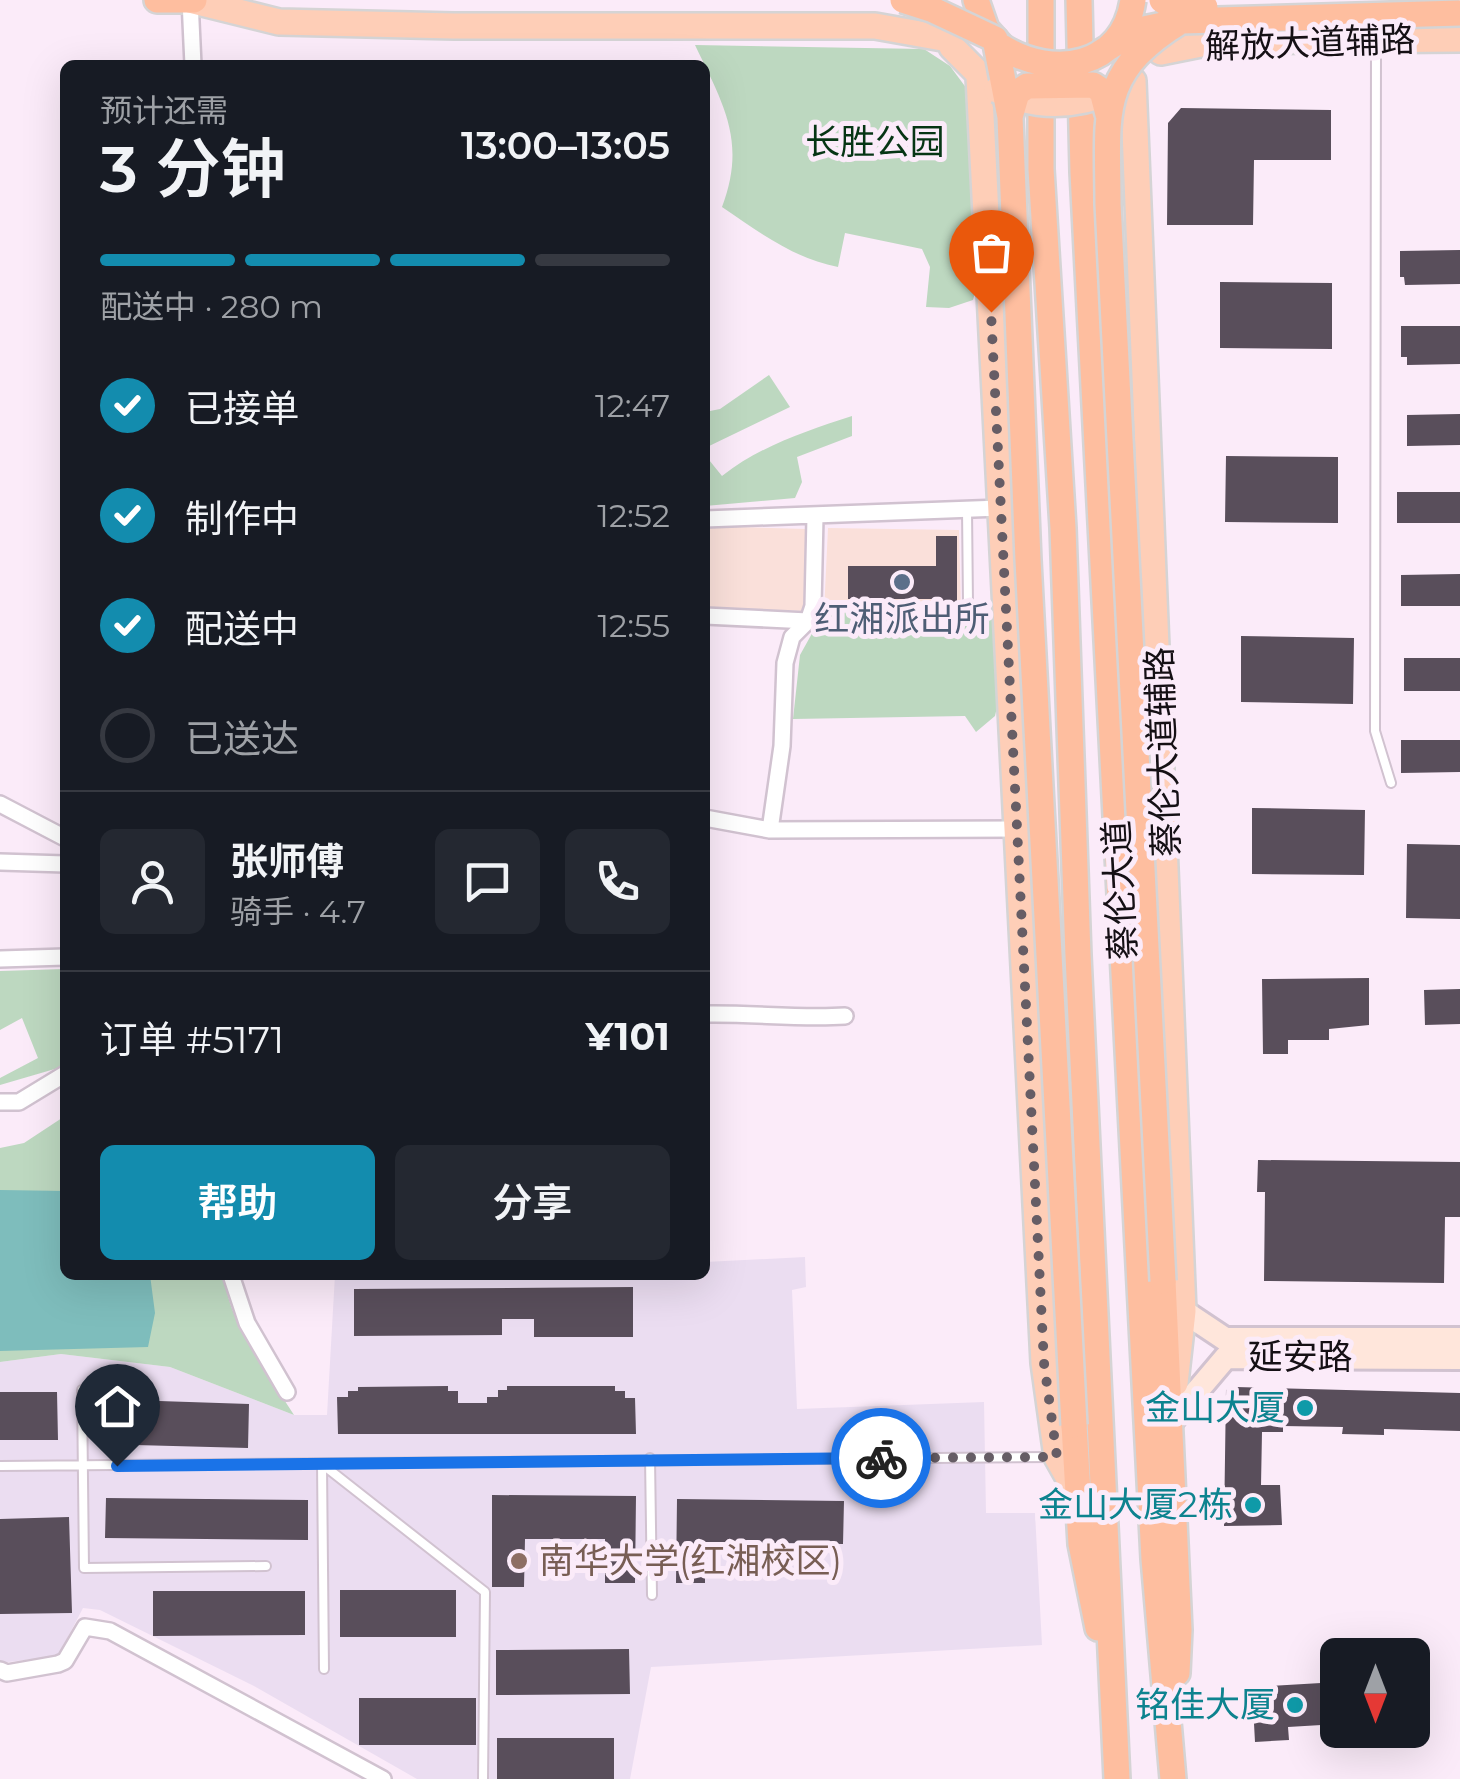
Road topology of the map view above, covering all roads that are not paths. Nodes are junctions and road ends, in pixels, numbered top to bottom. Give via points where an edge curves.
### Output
1 (157, 0) edge
2 (192, 0) edge
3 (902, 0) edge
4 (976, 0) edge
5 (1041, 0) edge
6 (1079, 0) edge
7 (1133, 0) edge
8 (1162, 0) edge
9 (933, 4) edge
10 (1181, 10) edge
11 (1460, 13) edge
12 (1351, 15) junction
13 (1376, 38) junction
14 (948, 39) junction
15 (994, 39) junction
16 (1460, 39) edge
17 (1161, 52) junction
18 (1100, 53) junction
19 (193, 60) edge
20 (988, 84) junction
21 (1118, 95) junction
22 (1010, 118) junction
23 (1000, 508) junction
24 (967, 510) junction
25 (815, 517) junction
26 (710, 519) edge
27 (968, 604) dead end
28 (710, 616) edge
29 (808, 620) junction
30 (1391, 783) dead end
31 (0, 804) edge
32 (710, 819) edge
33 (1017, 829) junction
34 (770, 830) junction
35 (60, 835) edge
36 (0, 862) edge
37 (60, 864) edge
38 (60, 957) edge
39 (0, 959) edge
40 (710, 1014) edge
41 (845, 1016) dead end
42 (60, 1077) edge
43 (0, 1102) edge
44 (233, 1280) edge
45 (1184, 1311) junction
46 (1460, 1340) edge
47 (1460, 1358) edge
48 (82, 1390) dead end
49 (287, 1392) dead end
50 (1170, 1422) junction
51 (1057, 1457) junction
52 (650, 1458) junction
53 (322, 1464) junction
54 (0, 1466) edge
55 (83, 1466) junction
56 (1076, 1489) junction
57 (266, 1566) dead end
58 (652, 1594) dead end
59 (324, 1669) dead end
60 (0, 1670) edge
61 (1114, 1706) junction
62 (1173, 1776) edge
63 (384, 1779) edge
64 (483, 1779) edge
65 (1117, 1779) edge

1 - 2 highway
2 - 14 main road via 279,22 876,26
2 - 19 street
3 - 9 highway, bridge
4 - 15 highway
5 - 61 highway, 蔡伦大道 via 1042,169
6 - 62 highway, 蔡伦大道 via 1154,1560
7 - 18 highway, bridge via 1120,35
8 - 12 highway, bridge via 1171,6
9 - 14 main road
9 - 15 highway, bridge
9 - 22 highway, bridge via 974,46
10 - 12 highway, bridge
10 - 17 main road
10 - 18 highway, bridge
10 - 21 highway, bridge via 1137,51 1115,87
11 - 12 highway, bridge
13 - 16 main road, 解放大道辅路
13 - 17 main road, 解放大道辅路 via 1216,42
13 - 30 lane via 1375,730
14 - 20 main road
15 - 18 highway, bridge via 1025,61 1050,67
15 - 22 highway, bridge
17 - 21 main road
20 - 21 main road, bridge via 1055,106
20 - 23 main road
21 - 22 highway, bridge via 1093,85 1028,86 1018,93
21 - 45 main road, 蔡伦大道辅路
21 - 50 highway, bridge via 1108,204
22 - 56 highway, bridge
23 - 24 street
23 - 33 main road
24 - 25 street
24 - 27 lane
25 - 26 street
25 - 29 street
28 - 29 street
29 - 34 street via 792,637 786,663
31 - 35 street
32 - 34 street
33 - 34 street
33 - 51 main road via 1044,1363
36 - 37 street
38 - 39 street
40 - 41 street
42 - 43 street via 19,1102
44 - 49 street via 247,1322
45 - 46 main road, 延安路 via 1225,1338
45 - 50 main road, 蔡伦大道辅路
47 - 50 main road, 延安路 via 1226,1357
48 - 55 lane
50 - 62 highway via 1179,1630
51 - 52 lane
51 - 56 main road
52 - 53 lane
52 - 58 lane
53 - 55 lane
53 - 59 lane
53 - 64 lane via 485,1592
54 - 55 lane
55 - 57 lane via 84,1568
56 - 61 highway via 1080,1544
60 - 63 street via 58,1664 85,1627 110,1631
61 - 65 highway, 蔡伦大道

